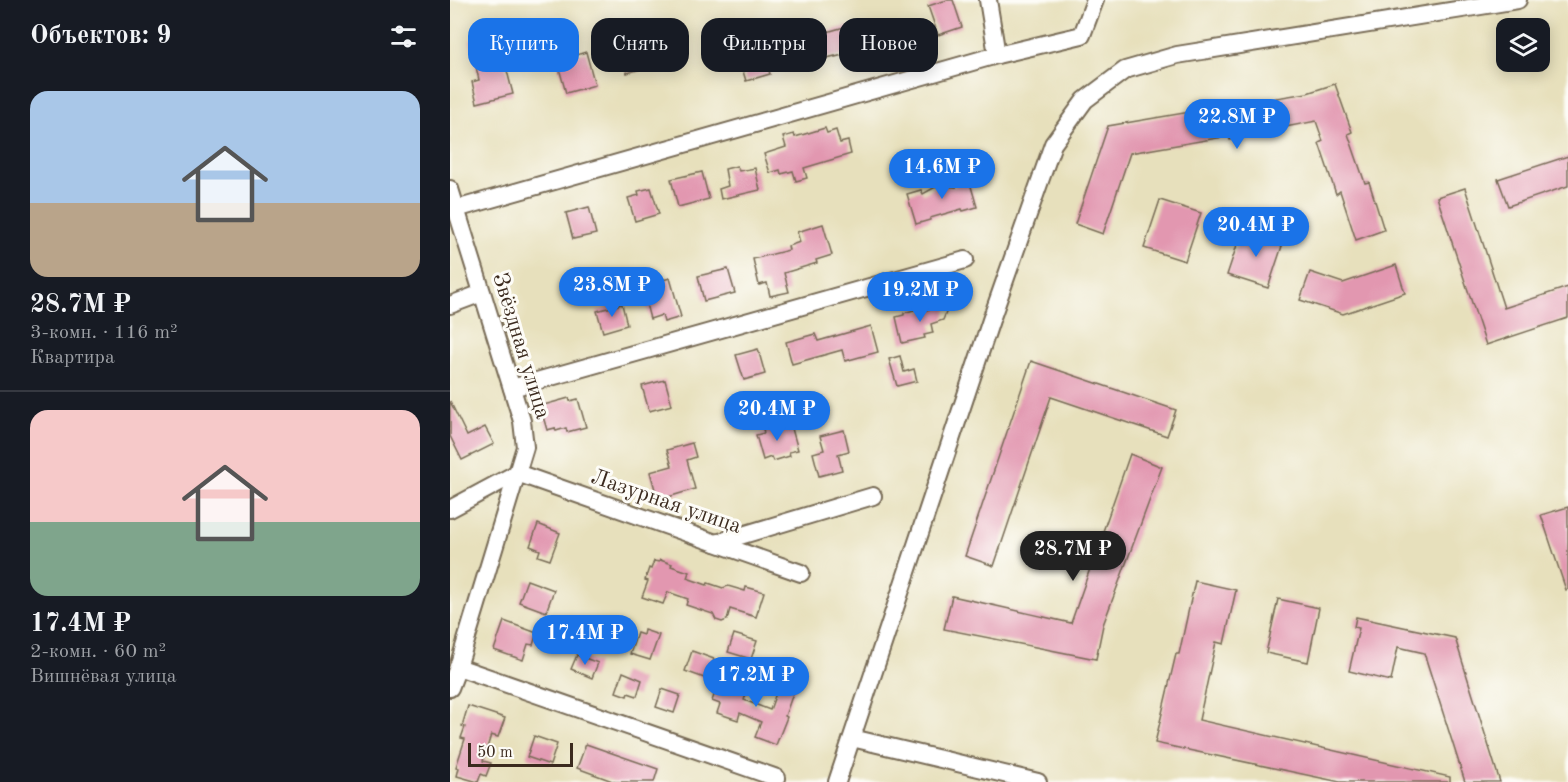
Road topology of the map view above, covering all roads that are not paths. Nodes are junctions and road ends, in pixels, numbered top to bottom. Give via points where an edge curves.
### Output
1 (988, 0) edge
2 (1095, 0) edge
3 (1518, 0) edge
4 (997, 55) junction
5 (450, 189) edge
6 (456, 209) junction
7 (965, 260) dead end
8 (482, 293) junction
9 (450, 305) edge
10 (512, 388) junction
11 (517, 473) junction
12 (873, 496) dead end
13 (450, 509) edge
14 (716, 543) junction
15 (801, 573) dead end
16 (458, 667) junction
17 (450, 688) edge
18 (852, 738) junction
19 (777, 778) dead end
20 (837, 782) edge
21 (1038, 782) edge

1 - 4 street
2 - 4 street via 1082,35
3 - 18 street via 1177,55 1125,70 1085,100 1053,144
4 - 6 street
5 - 6 street, Звёздная улица
6 - 8 street, Звёздная улица
7 - 10 street
8 - 9 street
8 - 10 street, Звёздная улица
10 - 11 street, Звёздная улица via 525,447
11 - 13 street
11 - 14 street, Лазурная улица
11 - 16 street, Звёздная улица
12 - 14 street
14 - 15 street, Лазурная улица
16 - 17 street, Звёздная улица
16 - 19 street
18 - 20 street
18 - 21 street

